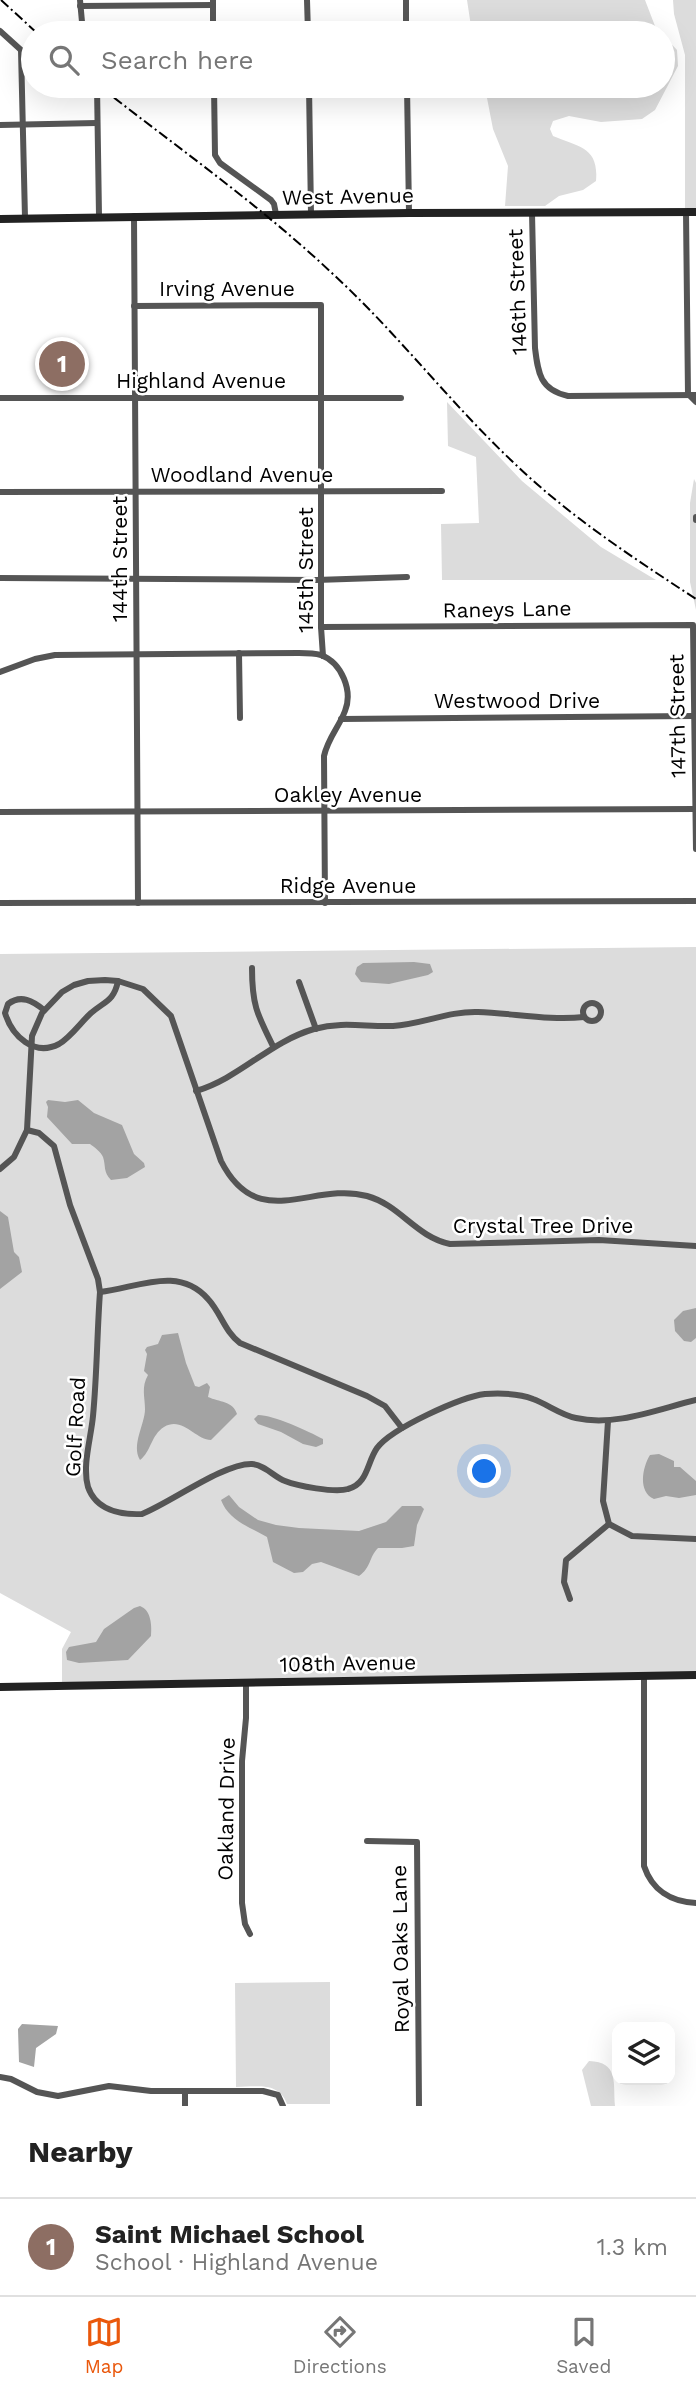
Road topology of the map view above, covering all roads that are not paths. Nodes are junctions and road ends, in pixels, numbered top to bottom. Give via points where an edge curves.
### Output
1 (307, 0) edge
2 (405, 0) edge
3 (80, 3) edge
4 (213, 3) edge
5 (82, 21) edge
6 (213, 21) edge
7 (308, 21) edge
8 (406, 21) edge
9 (0, 32) edge
10 (21, 50) edge
11 (22, 98) edge
12 (97, 98) edge
13 (214, 98) edge
14 (309, 98) edge
15 (407, 98) edge
16 (97, 123) junction
17 (23, 124) junction
18 (0, 125) edge
19 (686, 212) junction
20 (696, 212) edge
21 (409, 213) junction
22 (532, 213) junction
23 (276, 214) junction
24 (311, 214) junction
25 (99, 216) junction
26 (134, 216) junction
27 (25, 218) junction
28 (0, 219) edge
29 (321, 305) joint
30 (134, 306) junction
31 (688, 326) junction
32 (696, 326) edge
33 (692, 394) edge
34 (0, 398) edge
35 (134, 398) junction
36 (322, 398) junction
37 (401, 398) dead end
38 (696, 402) edge
39 (322, 491) junction
40 (442, 491) dead end
41 (0, 492) edge
42 (136, 492) junction
43 (407, 577) dead end
44 (0, 578) edge
45 (136, 578) junction
46 (321, 578) junction
47 (693, 625) joint
48 (321, 627) junction
49 (239, 653) junction
50 (136, 654) junction
51 (323, 656) junction
52 (0, 671) edge
53 (694, 716) junction
54 (240, 718) dead end
55 (341, 719) junction
56 (695, 735) edge
57 (695, 809) edge
58 (324, 811) junction
59 (0, 812) edge
60 (137, 812) junction
61 (696, 849) edge
62 (696, 901) edge
63 (138, 902) junction
64 (0, 903) edge
65 (325, 903) junction
66 (252, 968) dead end
67 (118, 981) junction
68 (299, 982) dead end
69 (44, 1010) junction
70 (584, 1017) dead end
71 (316, 1029) junction
72 (31, 1046) junction
73 (273, 1046) junction
74 (197, 1091) junction
75 (27, 1130) junction
76 (0, 1169) edge
77 (696, 1246) edge
78 (100, 1292) junction
79 (696, 1400) edge
80 (608, 1421) junction
81 (402, 1428) junction
82 (609, 1524) junction
83 (696, 1539) edge
84 (570, 1600) dead end
85 (696, 1675) edge
86 (643, 1676) junction
87 (246, 1682) junction
88 (0, 1687) edge
89 (367, 1841) dead end
90 (696, 1903) edge
91 (250, 1934) dead end
92 (0, 2077) edge
93 (185, 2091) junction
94 (58, 2096) junction
95 (58, 2106) edge
96 (185, 2106) edge
97 (283, 2106) edge
98 (419, 2106) edge

1 - 7 street
2 - 8 street
3 - 4 street
3 - 5 street
4 - 6 street
9 - 10 street
11 - 17 street
12 - 16 street
13 - 23 street via 215,155 271,200
14 - 24 street
15 - 21 street
16 - 17 street
16 - 25 street
17 - 18 street
17 - 27 street
19 - 20 street, West Avenue
19 - 22 street, West Avenue
19 - 31 street
21 - 22 street, West Avenue
21 - 24 street, West Avenue
22 - 33 street, 146th Street via 535,348 544,383 553,393 568,396
23 - 24 street, West Avenue
23 - 26 street, West Avenue
25 - 26 street, West Avenue
25 - 27 street, West Avenue
26 - 30 street, 144th Street
27 - 28 street, West Avenue
29 - 30 street, Irving Avenue
29 - 36 street, 145th Street
30 - 35 street, 144th Street
31 - 32 street
31 - 33 street
33 - 38 street
34 - 35 street, Highland Avenue
35 - 36 street, Highland Avenue
35 - 42 street, 144th Street
36 - 37 street, Highland Avenue
36 - 39 street, 145th Street
39 - 40 street, Woodland Avenue
39 - 42 street, Woodland Avenue
39 - 46 street, 145th Street
41 - 42 street, Woodland Avenue
42 - 45 street, 144th Street
43 - 46 street
44 - 45 street
45 - 46 street
45 - 50 street, 144th Street
46 - 48 street, 145th Street
47 - 48 street, Raneys Lane
47 - 53 street, 147th Street
48 - 51 street, 145th Street
49 - 50 street
49 - 51 street
49 - 54 street
50 - 52 street via 45,656
50 - 60 street, 144th Street
51 - 55 street, 145th Street via 345,680 348,696
53 - 55 street, Westwood Drive
53 - 56 street, 147th Street
55 - 58 street, 145th Street via 324,756
56 - 57 street, 147th Street
57 - 58 street, Oakley Avenue
57 - 61 street, 147th Street
58 - 60 street, Oakley Avenue
58 - 65 street, 145th Street
59 - 60 street, Oakley Avenue
60 - 63 street, 144th Street
62 - 65 street, Ridge Avenue
63 - 64 street, Ridge Avenue
63 - 65 street, Ridge Avenue
66 - 73 street via 255,1009
67 - 69 street, Crystal Tree Drive via 74,985
67 - 72 street via 113,997 59,1044
67 - 74 street, Crystal Tree Drive via 143,989 171,1016
68 - 71 street
69 - 72 street, Crystal Tree Drive
69 - 72 street via 28,1000 12,1001 6,1009 6,1018 19,1039
70 - 71 street via 474,1012 395,1026 349,1023
71 - 73 street
72 - 75 street, Crystal Tree Drive
73 - 74 street via 225,1080
74 - 77 street, Crystal Tree Drive via 227,1172 244,1190 262,1199 290,1202 346,1193 364,1195 394,1209 422,1234 450,1244 599,1240
75 - 76 street, Crystal Tree Drive via 13,1157
75 - 78 street, Golf Road via 54,1146
78 - 81 street via 160,1280 186,1284 207,1298 240,1343 367,1396 385,1406
78 - 81 street, Golf Road via 86,1473 94,1497 113,1512 142,1514 228,1469 253,1464 285,1481 349,1489 360,1483 377,1449
79 - 80 street, Golf Road
80 - 81 street, Golf Road via 576,1418 532,1398 501,1393 468,1397
80 - 82 street via 603,1501
82 - 83 street via 632,1536
82 - 84 street via 566,1560 564,1582
85 - 86 street, 108th Avenue
86 - 87 street, 108th Avenue
86 - 90 street via 644,1866 653,1884 666,1895
87 - 88 street, 108th Avenue
87 - 91 street, Oakland Drive via 242,1903
89 - 98 street, Royal Oaks Lane via 417,1842
92 - 94 street
93 - 94 street via 109,2086
93 - 96 street
93 - 97 street via 268,2091 278,2095
94 - 95 street

